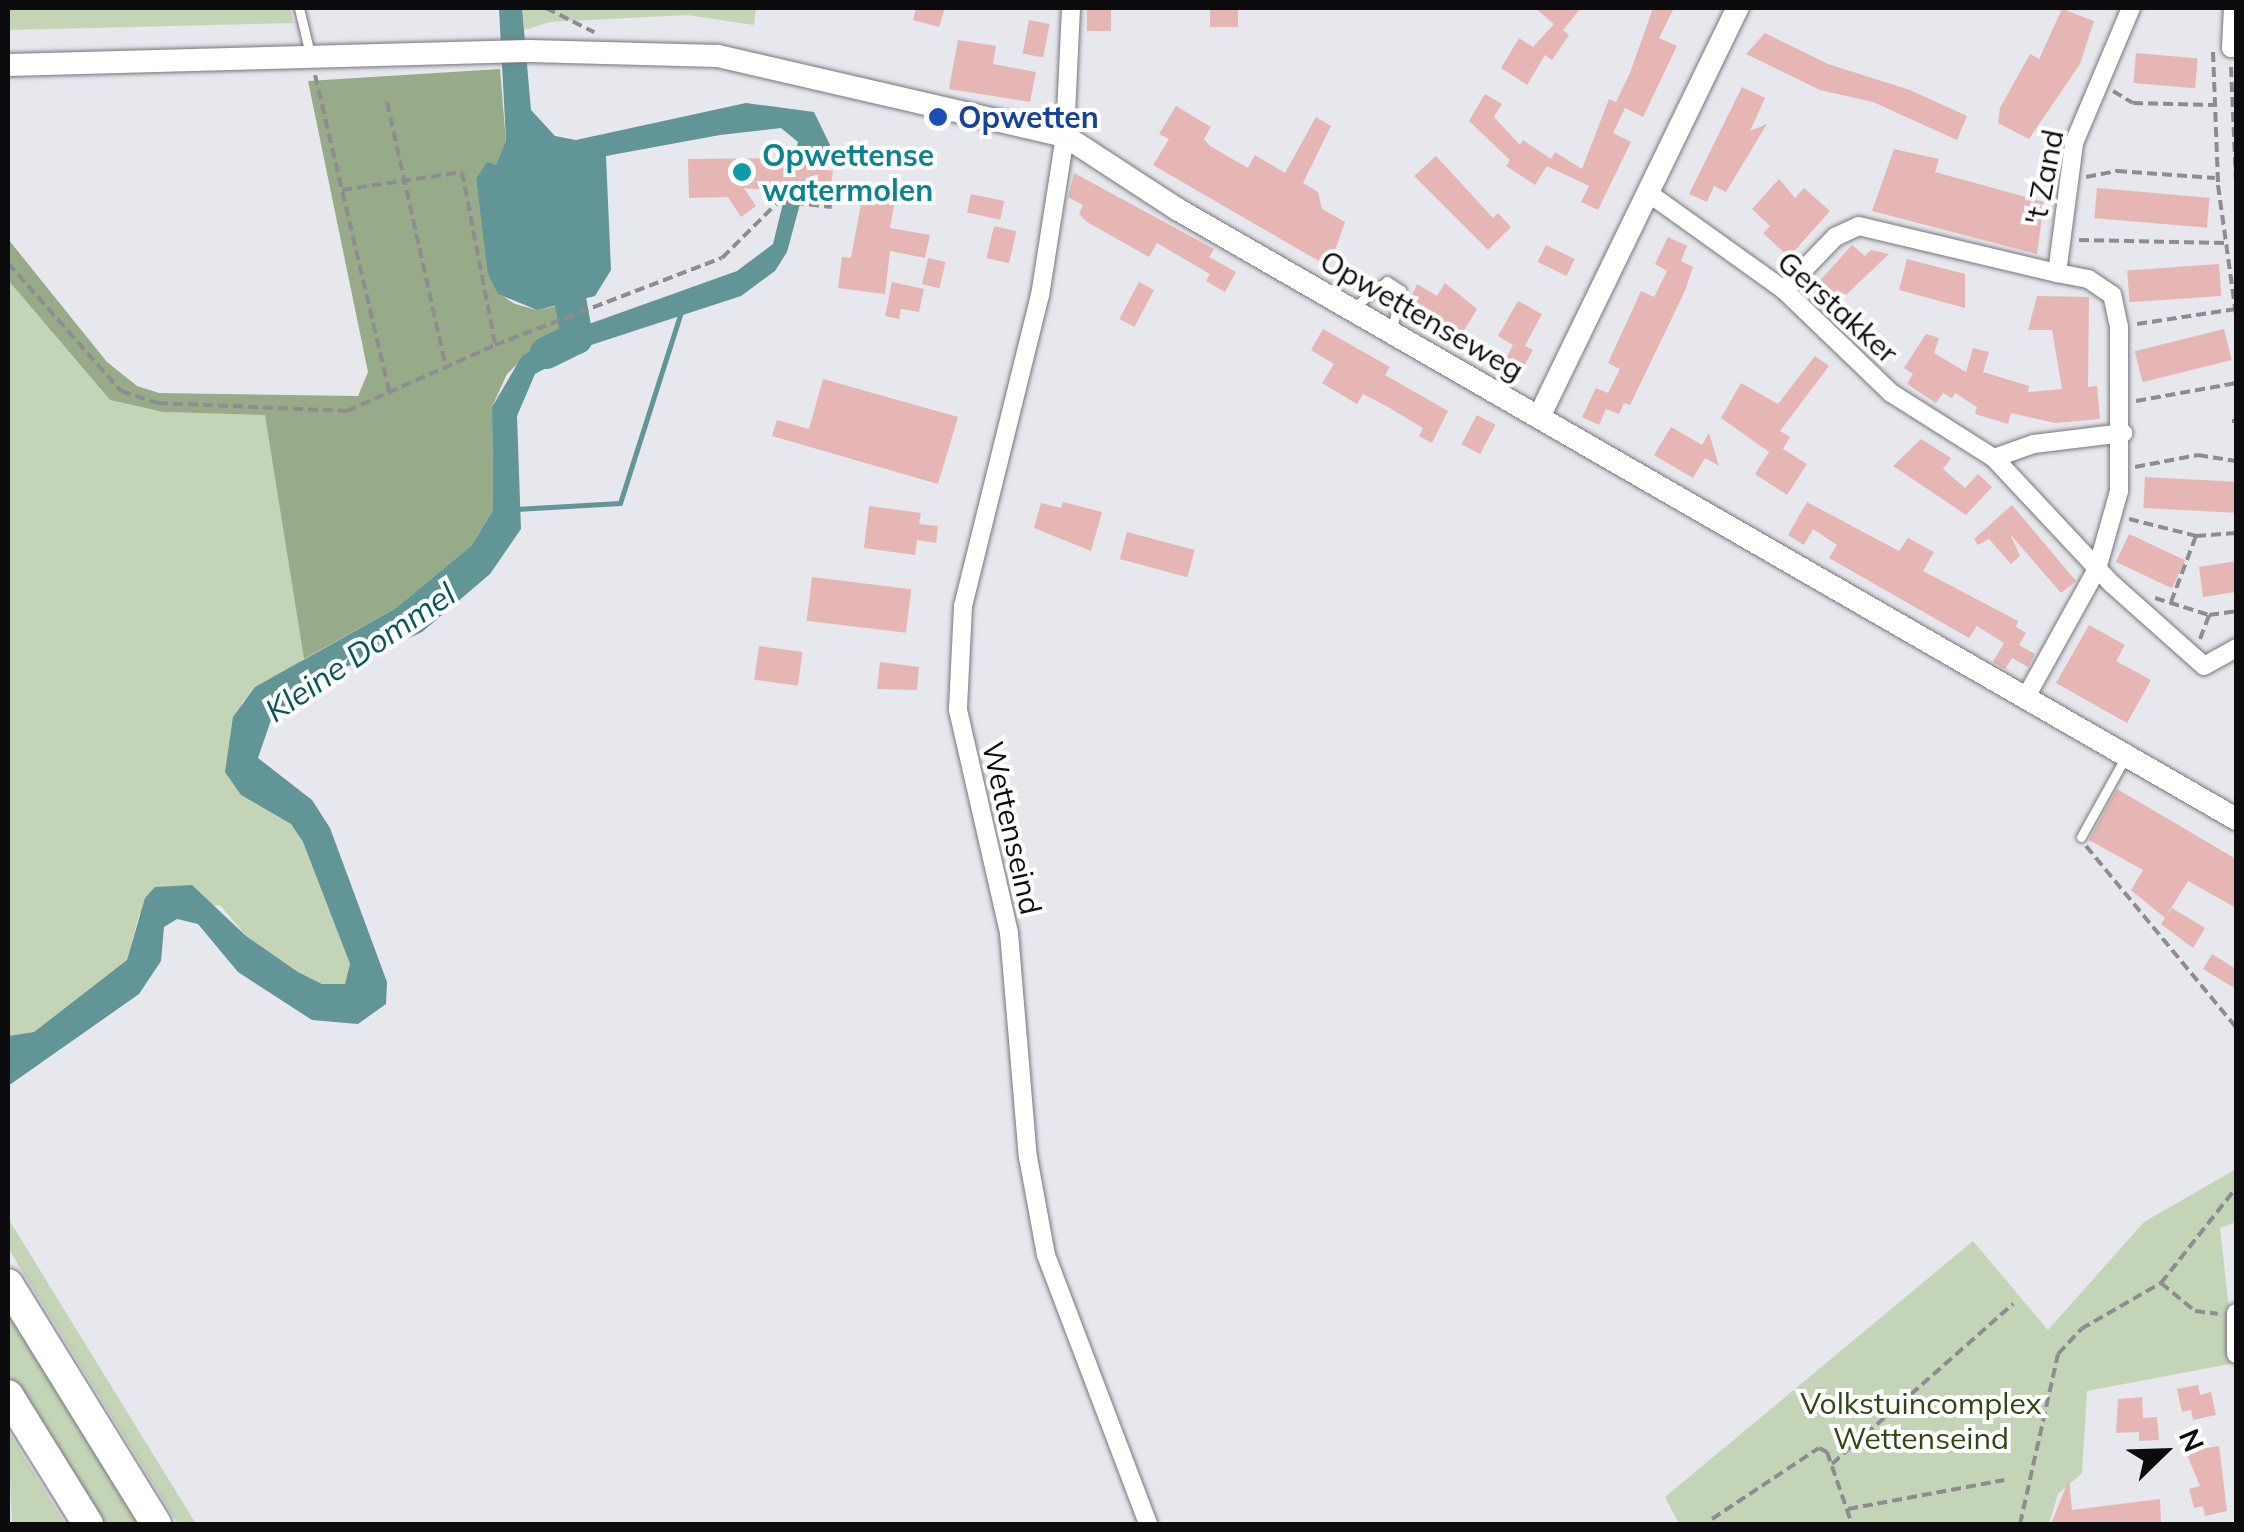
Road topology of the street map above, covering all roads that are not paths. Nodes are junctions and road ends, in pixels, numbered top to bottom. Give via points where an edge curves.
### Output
1 (299, 8) edge
2 (1071, 8) edge
3 (1738, 8) edge
4 (2132, 8) edge
5 (2233, 8) edge
6 (2227, 47) edge
7 (310, 56) junction
8 (8, 65) edge
9 (1066, 136) junction
10 (1648, 192) junction
11 (2056, 273) junction
12 (1784, 290) junction
13 (1351, 309) junction
14 (1391, 332) junction
15 (1539, 416) junction
16 (2122, 433) junction
17 (1994, 458) junction
18 (2097, 569) junction
19 (2236, 648) edge
20 (2026, 697) junction
21 (2127, 755) junction
22 (2236, 819) edge
23 (2082, 837) road end
24 (8, 1284) edge
25 (2235, 1314) edge
26 (2236, 1354) edge
27 (8, 1395) edge
28 (88, 1524) edge
29 (156, 1524) edge
30 (1148, 1524) edge

1 - 7 lane
2 - 9 street, Wettenseind
3 - 10 street
4 - 11 street, 't Zand via 2066,180
5 - 6 street
7 - 8 street, Opwettenseweg
7 - 9 street, Opwettenseweg via 718,56
9 - 13 street, Opwettenseweg
9 - 30 street, Wettenseind via 1040,295 962,606 958,710 1008,932 1028,1157 1046,1256
10 - 12 street, Gerstakker
10 - 15 street
11 - 12 street via 1858,226 1835,237
11 - 16 street via 2106,287 2119,327
12 - 17 street, Gerstakker via 1891,393
13 - 14 street, Opwettenseweg
13 - 14 lane via 1388,281 1401,290
14 - 15 street, Opwettenseweg
15 - 20 street, Opwettenseweg
16 - 17 street via 2034,444
16 - 18 street via 2114,514
17 - 18 street, Gerstakker
18 - 19 street, Gerstakker via 2204,666
18 - 20 street
20 - 21 street, Opwettenseweg
21 - 22 street, Opwettenseweg
21 - 23 lane
24 - 29 main road
25 - 26 street
27 - 28 main road

